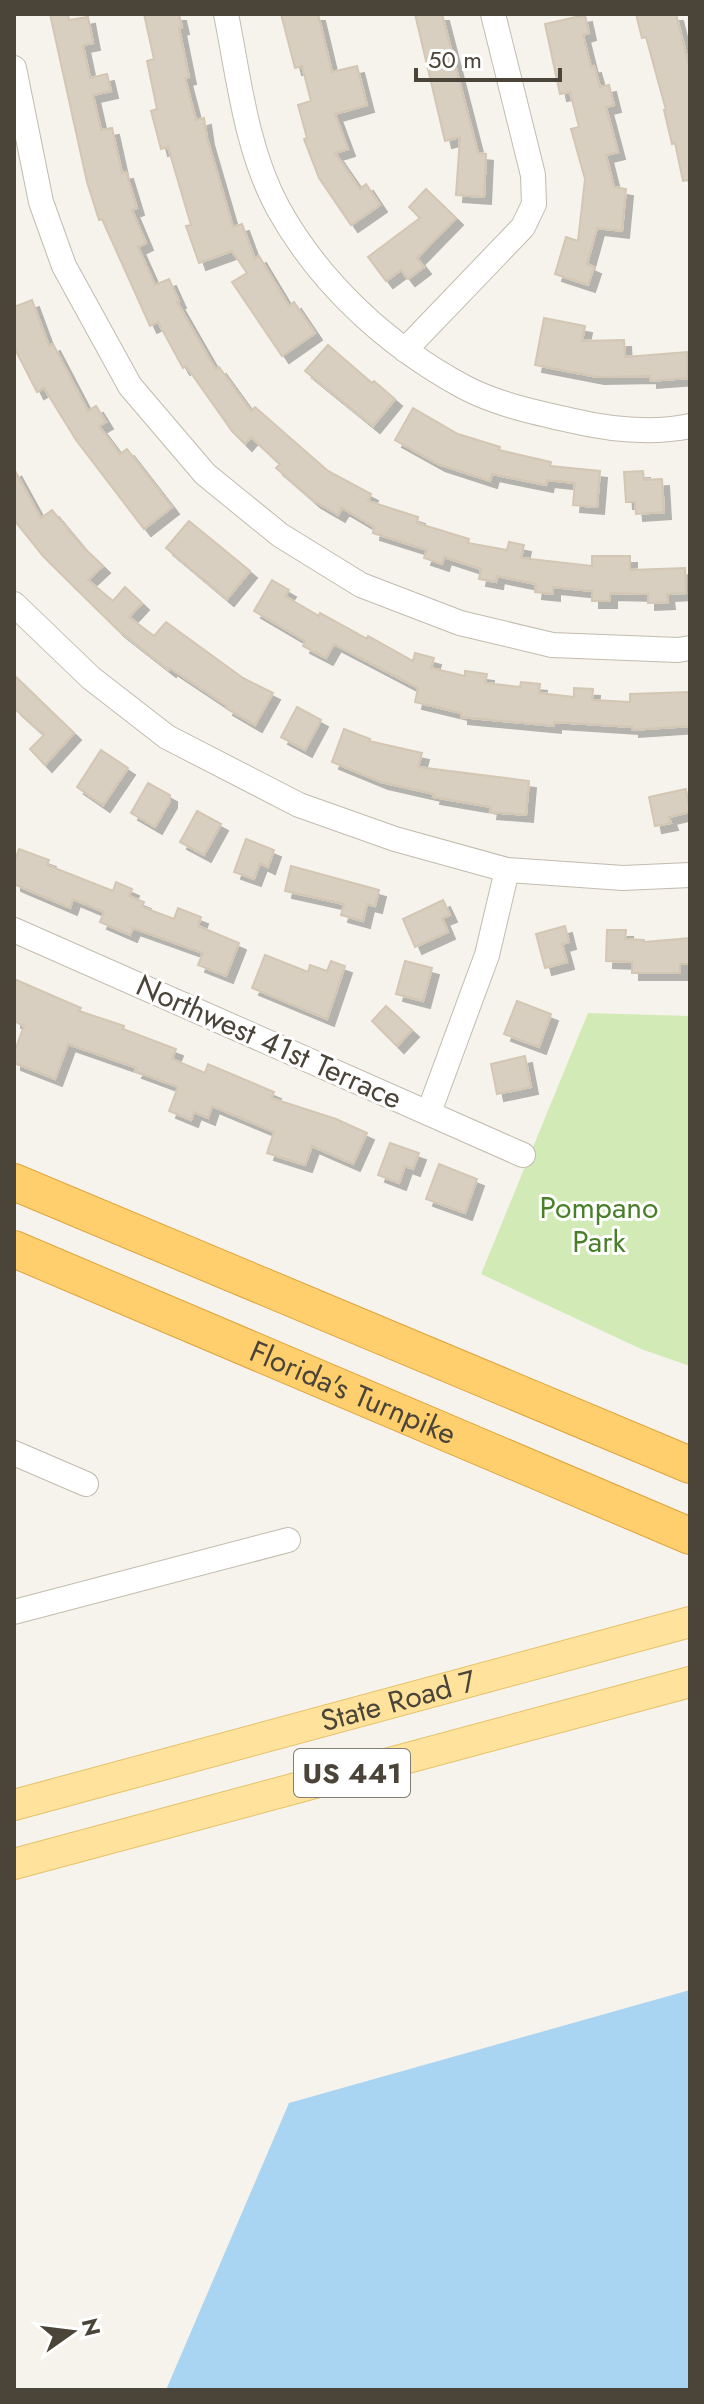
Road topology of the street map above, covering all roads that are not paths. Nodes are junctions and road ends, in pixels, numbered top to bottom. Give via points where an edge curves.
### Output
1 (226, 14) edge
2 (493, 14) edge
3 (14, 68) edge
4 (405, 350) junction
5 (690, 426) edge
6 (14, 604) edge
7 (690, 648) edge
8 (507, 870) junction
9 (690, 875) edge
10 (14, 930) edge
11 (429, 1112) junction
12 (523, 1155) dead end
13 (14, 1182) edge
14 (14, 1249) edge
15 (14, 1453) edge
16 (690, 1465) edge
17 (86, 1484) dead end
18 (690, 1536) edge
19 (288, 1540) dead end
20 (14, 1612) edge
21 (690, 1622) edge
22 (690, 1682) edge
23 (14, 1805) edge
24 (14, 1864) edge

1 - 4 street via 252,145 277,205 308,257 358,311
2 - 4 street via 533,175 534,204 523,227
3 - 7 street via 41,202 64,266 130,386 205,474 280,535 361,585 460,623 552,645
4 - 5 street via 466,388 524,410 597,426
6 - 8 street via 91,678 167,737 299,805
8 - 9 street via 623,878
8 - 11 street via 487,955
10 - 11 street, Northwest 41st Terrace
11 - 12 street, Northwest 41st Terrace
13 - 16 highway, Florida's Turnpike
14 - 18 highway, Florida's Turnpike
15 - 17 street
19 - 20 street
21 - 23 main road, State Road 7 / US 441
22 - 24 main road, State Road 7 / US 441

